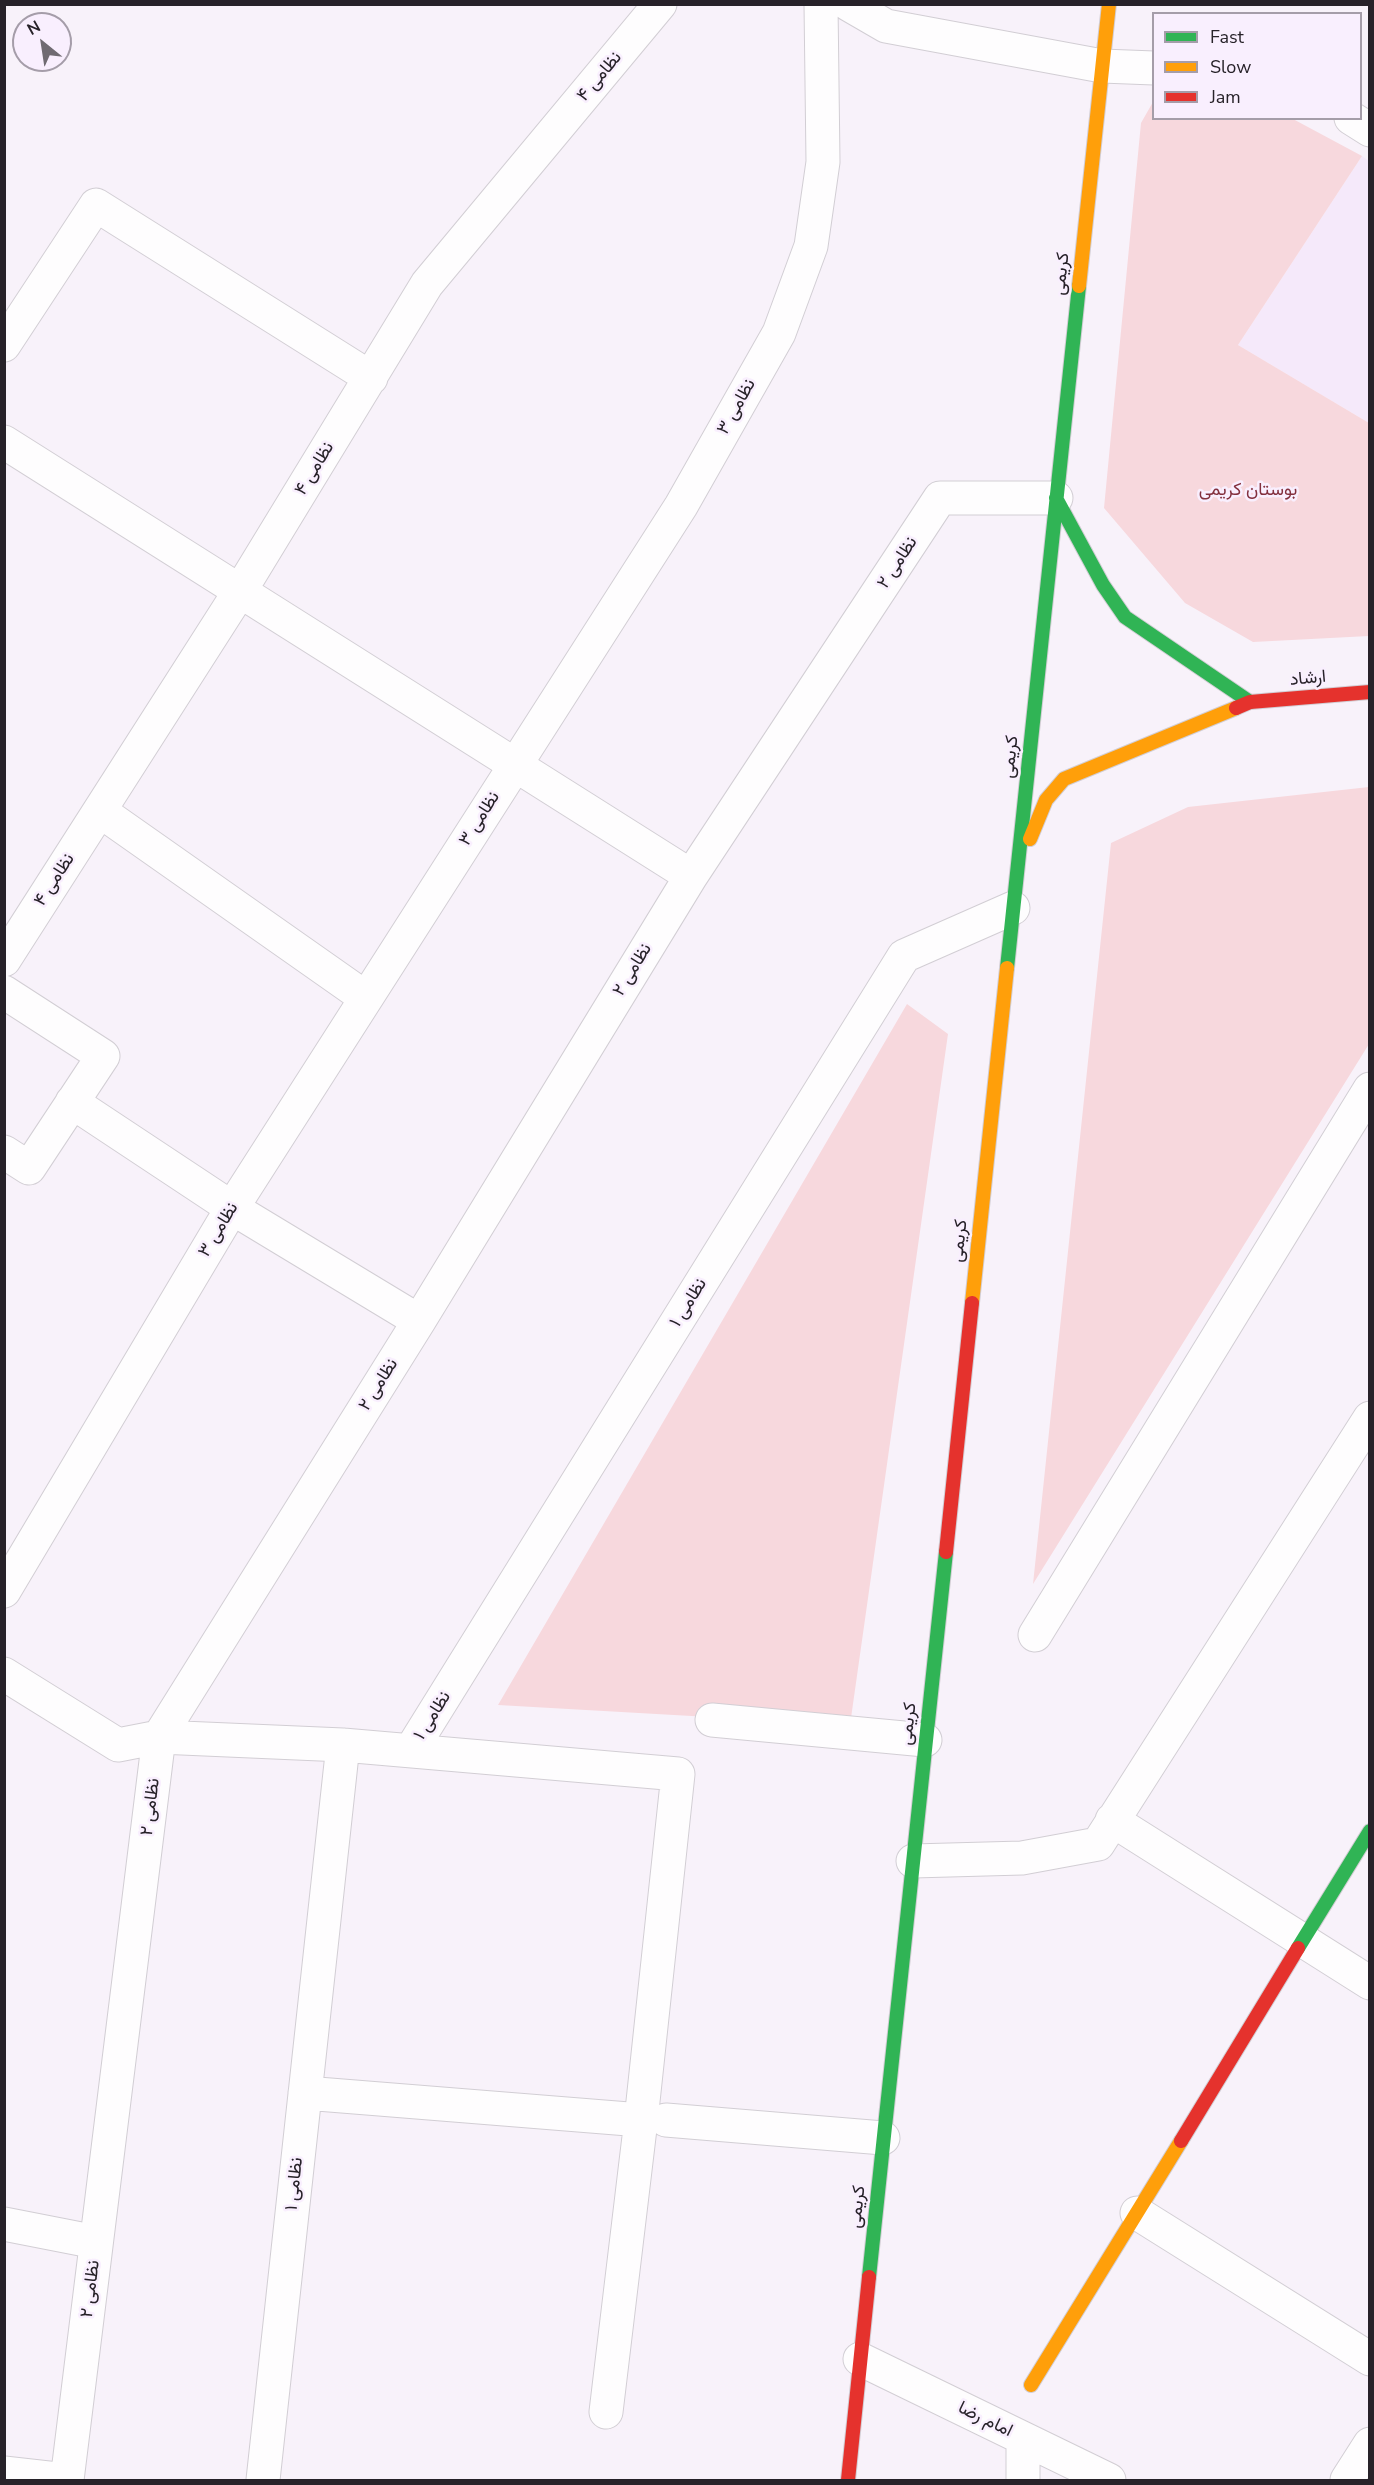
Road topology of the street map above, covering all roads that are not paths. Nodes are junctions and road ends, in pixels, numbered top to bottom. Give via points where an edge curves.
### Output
1 (660, 4) edge
2 (821, 4) edge
3 (848, 4) edge
4 (1108, 4) edge
5 (1102, 66) junction
6 (1152, 68) edge
7 (1354, 120) edge
8 (1370, 130) edge
9 (4, 345) edge
10 (371, 378) junction
11 (4, 442) edge
12 (1056, 498) junction
13 (240, 591) junction
14 (1370, 692) edge
15 (1250, 702) junction
16 (515, 764) junction
17 (100, 811) junction
18 (1017, 869) junction
19 (691, 876) junction
20 (1013, 908) junction
21 (4, 960) edge
22 (4, 992) edge
23 (366, 998) junction
24 (1370, 1089) edge
25 (72, 1102) junction
26 (4, 1152) edge
27 (232, 1208) junction
28 (419, 1321) junction
29 (1370, 1419) edge
30 (4, 1591) edge
31 (1035, 1635) dead end
32 (4, 1674) edge
33 (712, 1720) dead end
34 (159, 1737) junction
35 (925, 1740) junction
36 (344, 1745) junction
37 (411, 1750) junction
38 (1113, 1820) junction
39 (1370, 1831) edge
40 (913, 1861) junction
41 (1302, 1940) junction
42 (1370, 1983) edge
43 (305, 2093) junction
44 (653, 2120) junction
45 (883, 2138) junction
46 (1137, 2213) junction
47 (4, 2224) edge
48 (96, 2242) junction
49 (860, 2359) junction
50 (1370, 2359) edge
51 (1031, 2385) dead end
52 (606, 2412) dead end
53 (1023, 2439) junction
54 (1370, 2444) edge
55 (4, 2473) edge
56 (66, 2481) edge
57 (263, 2481) edge
58 (848, 2481) edge
59 (1023, 2481) edge
60 (1109, 2481) edge
61 (1347, 2481) edge

1 - 10 street, نظامی ۴ via 427,284
2 - 16 street, نظامی ۳ via 823,162 811,246 779,333 681,506
3 - 5 street via 886,26
4 - 5 street, کریمی
5 - 6 street
5 - 12 street, کریمی
7 - 8 street
9 - 10 street via 96,205
10 - 13 street, نظامی ۴
11 - 13 street
12 - 15 street via 1125,617
12 - 18 street, کریمی
12 - 19 street, نظامی ۲ via 940,498
13 - 16 street
13 - 17 street, نظامی ۴
14 - 15 street, ارشاد
15 - 18 street, ارشاد via 1064,779 1047,800
16 - 19 street
16 - 23 street, نظامی ۳
17 - 21 street, نظامی ۴
17 - 23 street
18 - 20 street, کریمی
19 - 28 street, نظامی ۲
20 - 35 street, کریمی
20 - 37 street, نظامی ۱ via 904,956
22 - 25 street via 102,1056
23 - 27 street, نظامی ۳
24 - 31 street
25 - 26 street via 29,1168
25 - 27 street
27 - 28 street
27 - 30 street, نظامی ۳
28 - 34 street, نظامی ۲
29 - 38 street
32 - 34 street via 118,1745
33 - 35 street
34 - 36 street
34 - 48 street, نظامی ۲
35 - 40 street, کریمی
36 - 37 street
36 - 43 street, نظامی ۱
37 - 44 street via 678,1774
38 - 40 street via 1098,1844 1022,1858
38 - 41 street
39 - 41 street
40 - 45 street, کریمی
41 - 42 street
41 - 46 street
43 - 44 street
43 - 57 street, نظامی ۱
44 - 45 street
44 - 52 street
45 - 49 street, کریمی
46 - 50 street
46 - 51 street
47 - 48 street
48 - 56 street, نظامی ۲
49 - 53 street, امام رضا
49 - 58 street, کریمی
53 - 59 street
53 - 60 street, امام رضا
54 - 61 street
55 - 56 street

